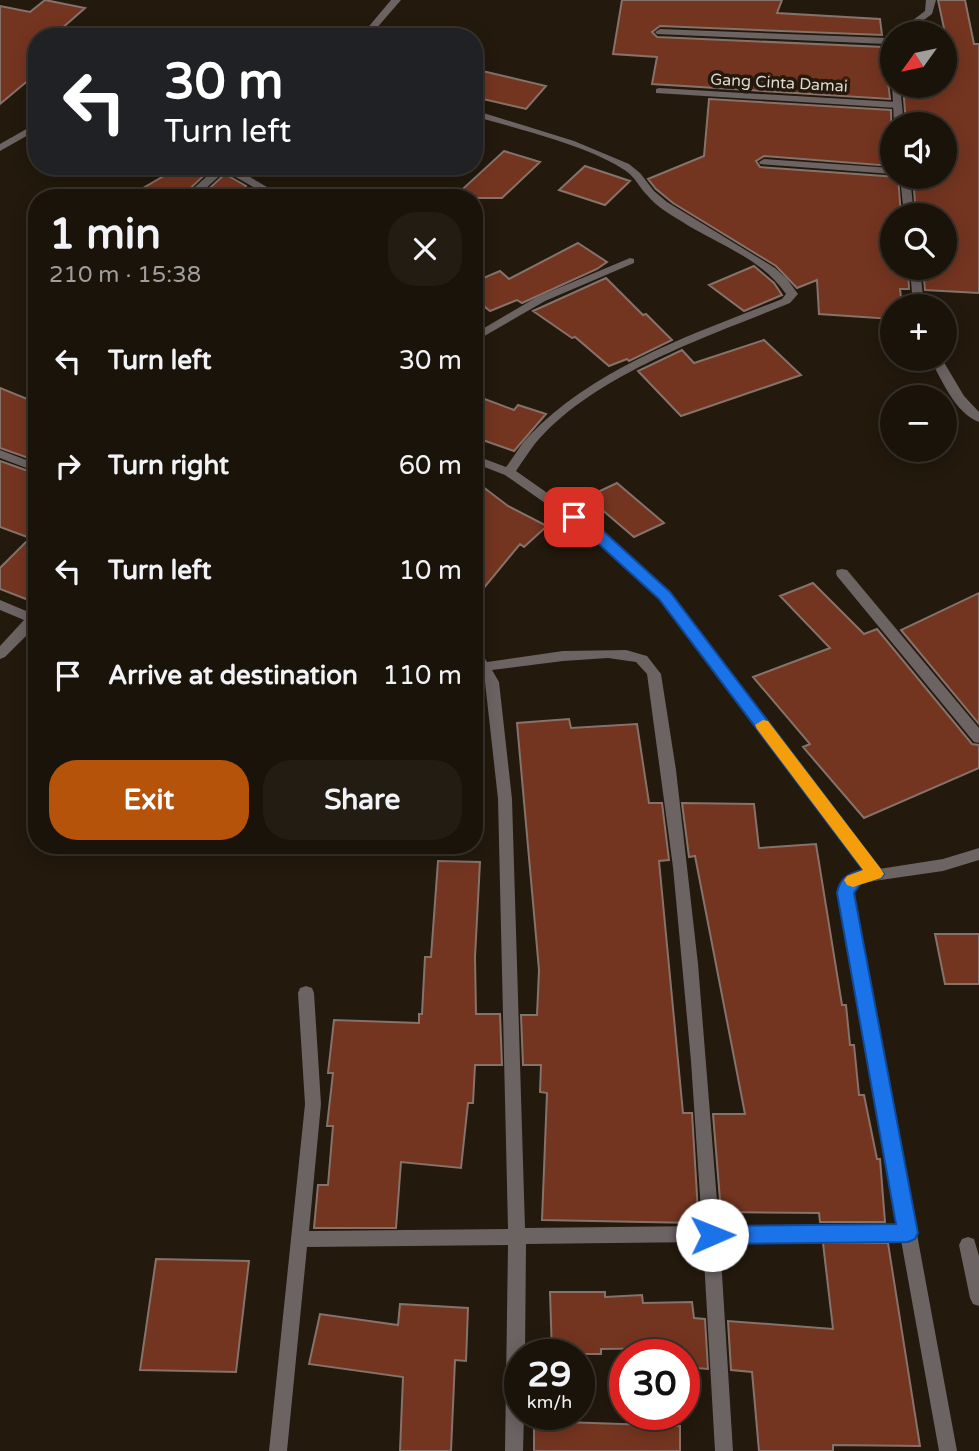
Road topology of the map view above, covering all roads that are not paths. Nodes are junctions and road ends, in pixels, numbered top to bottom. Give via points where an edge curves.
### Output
1 (397, 0) edge
2 (931, 0) edge
3 (917, 21) edge
4 (372, 28) edge
5 (660, 32) dead end
6 (880, 40) edge
7 (659, 91) dead end
8 (896, 98) edge
9 (897, 105) junction
10 (898, 112) edge
11 (483, 116) edge
12 (28, 131) edge
13 (0, 148) edge
14 (764, 162) dead end
15 (880, 170) edge
16 (215, 175) edge
17 (239, 175) edge
18 (198, 189) edge
19 (264, 189) edge
20 (631, 261) dead end
21 (483, 334) edge
22 (942, 371) edge
23 (979, 418) edge
24 (0, 454) edge
25 (483, 462) edge
26 (28, 465) edge
27 (509, 472) junction
28 (842, 573) dead end
29 (0, 606) edge
30 (28, 615) edge
31 (28, 626) edge
32 (0, 654) edge
33 (483, 659) edge
34 (483, 666) edge
35 (979, 738) edge
36 (979, 854) edge
37 (875, 874) junction
38 (306, 993) dead end
39 (908, 1233) junction
40 (712, 1235) junction
41 (517, 1237) junction
42 (300, 1239) junction
43 (968, 1245) dead end
44 (979, 1298) edge
45 (278, 1451) edge
46 (514, 1451) edge
47 (724, 1451) edge
48 (948, 1451) edge

1 - 4 street
2 - 3 street via 929,12
5 - 6 street
7 - 9 street, Gang Cinta Damai
8 - 9 street
9 - 10 street
11 - 27 street via 627,167 672,211 768,269 787,283 792,294 786,301 615,374 565,409
12 - 13 street
14 - 15 street
16 - 18 street
17 - 19 street
20 - 21 street via 541,299
22 - 23 street
24 - 26 street
25 - 27 street
27 - 37 street via 596,533 664,596
28 - 35 street
29 - 30 street
31 - 32 street
33 - 40 street via 607,654 639,658 654,674 677,827
34 - 41 street via 492,682 505,799
36 - 37 street via 943,865
37 - 39 street via 856,878 846,893
38 - 42 street via 313,1104
39 - 40 street
39 - 48 street
40 - 41 street
40 - 47 street
41 - 42 street
41 - 46 street
42 - 45 street
43 - 44 street

